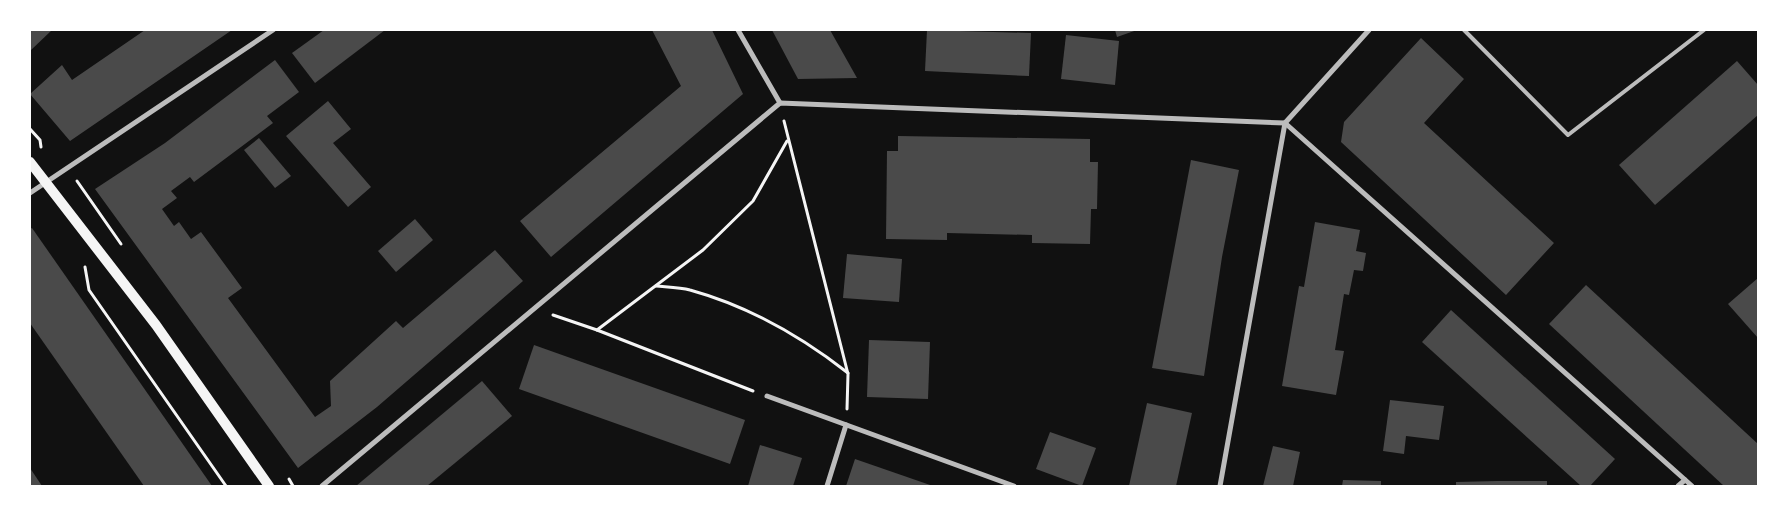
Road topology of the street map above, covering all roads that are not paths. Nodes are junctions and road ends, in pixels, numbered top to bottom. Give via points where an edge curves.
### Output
1 (273, 30) edge
2 (738, 30) edge
3 (1370, 30) edge
4 (1464, 30) edge
5 (1704, 30) edge
6 (780, 103) junction
7 (1285, 123) junction
8 (30, 162) edge
9 (30, 167) edge
10 (47, 182) junction
11 (30, 193) edge
12 (767, 396) road end
13 (846, 425) junction
14 (1685, 480) junction
15 (268, 486) edge
16 (322, 486) edge
17 (827, 486) edge
18 (1014, 486) edge
19 (1220, 486) edge
20 (1678, 486) edge
21 (1692, 486) edge

1 - 10 street
2 - 6 street
3 - 7 street
4 - 5 lane via 1568,136
6 - 7 street
6 - 16 street
7 - 14 street
7 - 19 street
8 - 10 main road
9 - 10 main road
10 - 11 street
10 - 15 main road via 156,325
12 - 13 street
13 - 17 street
13 - 18 street
14 - 20 street
14 - 21 street

